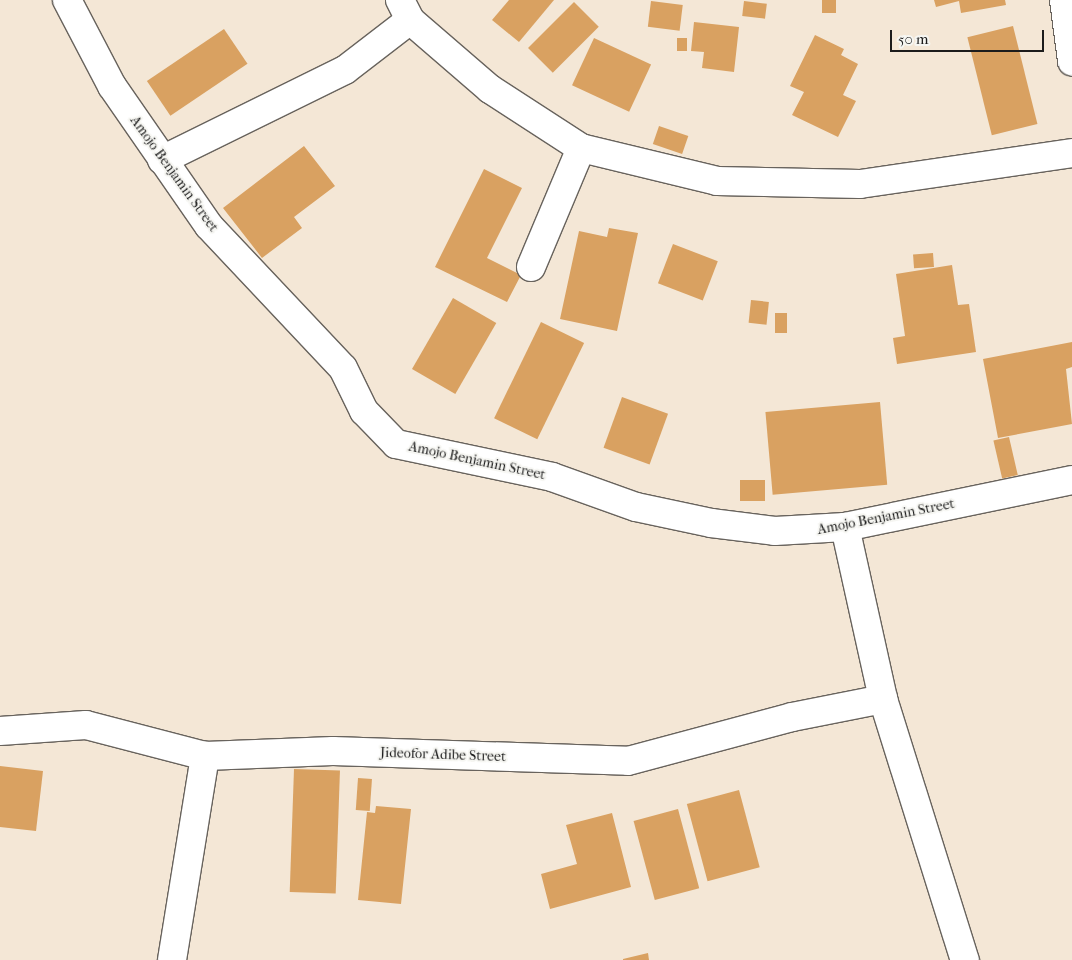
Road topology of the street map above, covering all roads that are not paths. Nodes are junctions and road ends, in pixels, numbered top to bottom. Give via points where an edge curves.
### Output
1 (67, 0) edge
2 (1064, 0) edge
3 (405, 10) edge
4 (1072, 61) edge
5 (582, 148) junction
6 (1072, 153) edge
7 (162, 160) junction
8 (531, 267) dead end
9 (1072, 480) edge
10 (845, 527) junction
11 (883, 699) junction
12 (0, 731) edge
13 (205, 756) junction
14 (172, 960) edge
15 (965, 960) edge

1 - 7 street, Amojo Benjamin Street via 112,86
2 - 4 street
3 - 5 street via 490,89
3 - 7 street via 345,70
5 - 6 street via 717,181 860,184
5 - 8 street
7 - 10 street, Amojo Benjamin Street via 209,226 343,368 364,411 396,444 552,477 636,507 711,523 798,532
9 - 10 street, Amojo Benjamin Street
10 - 11 street
11 - 13 street, Jideofor Adibe Street via 792,717 628,761 333,751
11 - 15 street
12 - 13 street, Jideofor Adibe Street via 86,725
13 - 14 street

